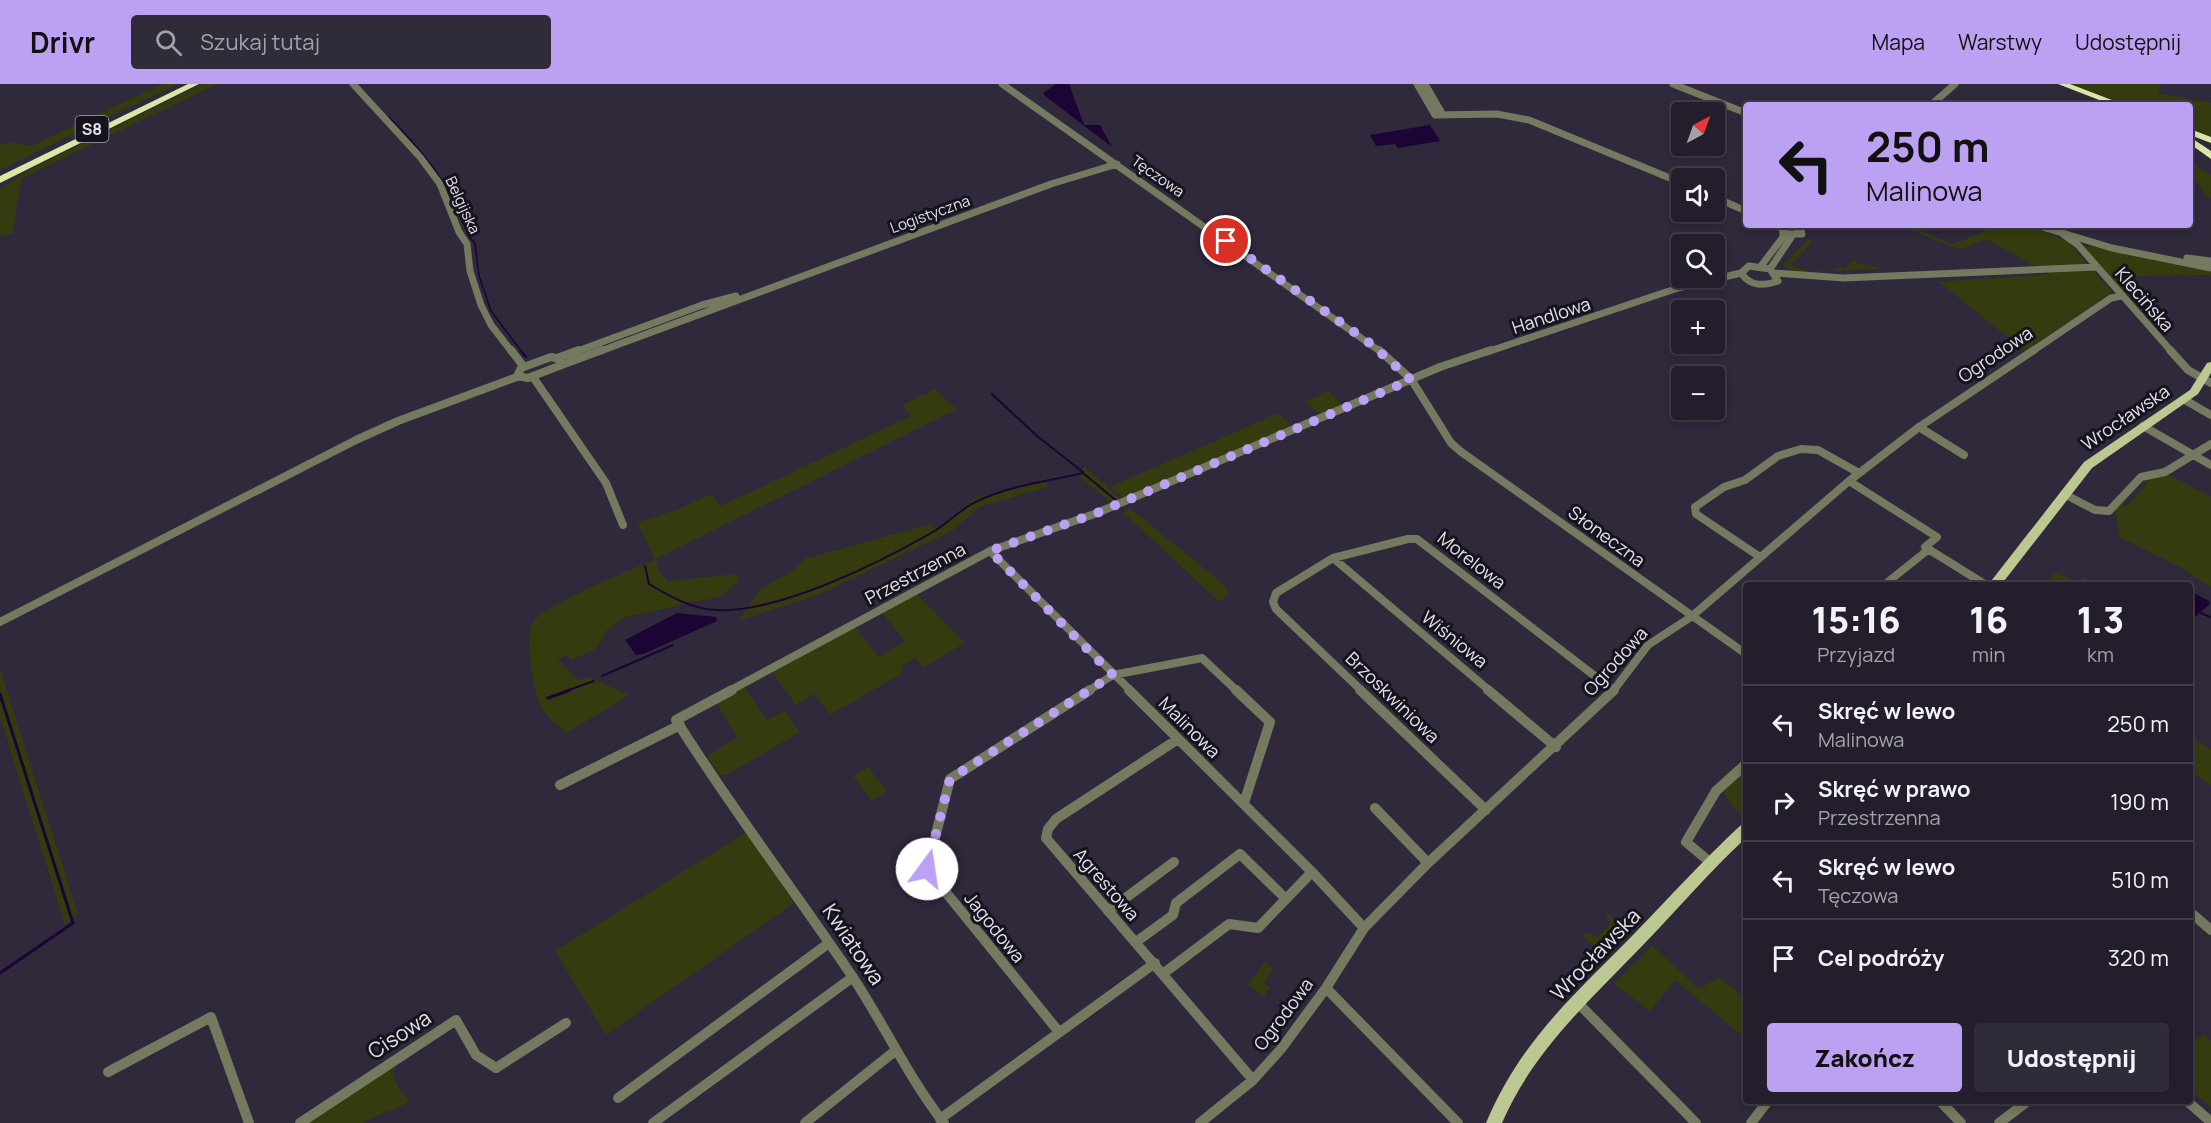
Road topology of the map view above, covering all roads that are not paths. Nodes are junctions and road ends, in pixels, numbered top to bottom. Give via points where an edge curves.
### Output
1 (185, 84) edge
2 (195, 84) edge
3 (353, 84) edge
4 (1002, 84) edge
5 (1417, 84) edge
6 (1425, 84) edge
7 (1673, 84) edge
8 (1686, 84) edge
9 (2050, 84) edge
10 (2062, 84) edge
11 (1951, 85) edge
12 (1934, 102) edge
13 (2100, 102) edge
14 (2112, 102) edge
15 (1743, 106) edge
16 (1743, 111) edge
17 (1443, 115) junction
18 (2193, 133) edge
19 (2193, 139) edge
20 (2211, 139) edge
21 (2193, 141) edge
22 (2211, 145) edge
23 (51, 154) junction
24 (2211, 156) edge
25 (1117, 164) junction
26 (0, 174) edge
27 (1671, 178) edge
28 (0, 180) edge
29 (0, 187) edge
30 (1725, 202) edge
31 (1743, 210) edge
32 (1782, 228) edge
33 (1783, 228) edge
34 (1799, 228) edge
35 (2044, 228) edge
36 (2061, 228) edge
37 (1792, 236) junction
38 (2081, 243) junction
39 (2211, 261) edge
40 (1761, 266) junction
41 (2097, 267) junction
42 (2211, 268) edge
43 (1741, 273) junction
44 (1774, 274) junction
45 (1725, 277) edge
46 (1748, 281) junction
47 (1725, 282) edge
48 (1686, 288) edge
49 (2122, 296) junction
50 (558, 362) junction
51 (2211, 365) edge
52 (524, 367) junction
53 (533, 376) junction
54 (517, 377) junction
55 (1411, 380) junction
56 (2207, 382) edge
57 (2184, 400) junction
58 (2211, 415) edge
59 (2143, 426) junction
60 (1919, 427) junction
61 (1451, 443) joint
62 (2211, 444) edge
63 (1964, 455) dead end
64 (2192, 455) junction
65 (2211, 465) edge
66 (1859, 473) junction
67 (1849, 481) junction
68 (2064, 494) junction
69 (623, 525) dead end
70 (1929, 549) junction
71 (990, 551) junction
72 (1760, 557) junction
73 (1333, 558) junction
74 (1888, 582) edge
75 (1981, 582) edge
76 (1996, 582) edge
77 (1276, 609) joint
78 (1691, 617) junction
79 (0, 622) edge
80 (1743, 652) edge
81 (1113, 675) junction
82 (1613, 690) junction
83 (678, 722) junction
84 (1178, 738) junction
85 (1556, 747) junction
86 (1743, 767) edge
87 (560, 785) dead end
88 (1244, 803) junction
89 (1375, 808) dead end
90 (1486, 810) junction
91 (1743, 832) edge
92 (1174, 862) dead end
93 (1428, 863) junction
94 (1711, 863) junction
95 (1312, 872) junction
96 (1286, 899) junction
97 (1108, 911) junction
98 (2193, 915) edge
99 (1364, 928) junction
100 (2211, 930) edge
101 (1136, 942) junction
102 (829, 943) junction
103 (1155, 963) junction
104 (1164, 973) junction
105 (853, 977) junction
106 (1326, 988) junction
107 (1576, 1002) junction
108 (566, 1023) dead end
109 (1059, 1032) junction
110 (895, 1051) junction
111 (108, 1072) dead end
112 (1253, 1080) junction
113 (618, 1098) dead end
114 (1766, 1104) edge
115 (1943, 1104) edge
116 (2024, 1104) edge
117 (2190, 1104) edge
118 (942, 1121) edge
119 (2209, 1122) edge
120 (249, 1123) edge
121 (300, 1123) edge
122 (653, 1123) edge
123 (805, 1123) edge
124 (1200, 1123) edge
125 (1458, 1123) edge
126 (1494, 1123) edge
127 (1696, 1123) edge
128 (1751, 1123) edge
129 (1961, 1123) edge
130 (1999, 1123) edge

1 - 26 highway, S8
2 - 23 highway, S8
3 - 52 street, Belgijska via 440,184 469,248 470,271 481,305 491,325
4 - 25 street, Tęczowa
5 - 17 street via 1435,115
6 - 17 street
7 - 16 street
8 - 15 street
9 - 13 highway
10 - 14 highway
11 - 12 street
17 - 27 street via 1497,114 1529,120
18 - 20 highway
19 - 22 highway
21 - 24 highway
23 - 28 highway, S8
23 - 29 highway
25 - 50 street, Logistyczna via 1066,178
25 - 55 street, Tęczowa via 1371,344
30 - 31 street
32 - 40 street via 1783,237
33 - 37 street
34 - 37 street via 1802,234
35 - 38 street, Klecińska
36 - 39 street via 2114,244
37 - 44 street
38 - 41 street, Klecińska
38 - 42 street
40 - 43 street, Handlowa via 1749,266
40 - 44 street
41 - 44 street via 1827,278
41 - 49 street, Klecińska
43 - 45 street, Handlowa
43 - 46 street
44 - 46 street, Handlowa via 1764,286
46 - 47 street, Handlowa
48 - 55 street, Handlowa via 1440,367
49 - 56 street, Klecińska via 2188,370
49 - 60 street, Ogrodowa via 2111,298
50 - 52 street, Logistyczna via 548,358
50 - 53 street, Logistyczna
51 - 56 main road, Wrocławska
52 - 54 street via 517,371
53 - 54 street, Logistyczna
53 - 69 street via 606,483
54 - 79 street, Logistyczna via 356,440
55 - 61 street, Tęczowa
55 - 71 street, Przestrzenna via 1097,513
56 - 57 main road, Wrocławska
57 - 58 street
57 - 59 main road, Wrocławska
59 - 64 street
59 - 68 main road, Wrocławska via 2088,465
60 - 63 street
60 - 66 street, Ogrodowa
61 - 78 street, Słoneczna
62 - 64 street
64 - 65 street
64 - 68 street via 2165,472 2141,477 2109,511 2095,510
66 - 67 street, Ogrodowa
66 - 72 street via 1818,450 1801,449 1778,456 1745,480 1724,487 1695,507 1696,514
67 - 70 street via 1936,537 1925,547
67 - 72 street, Ogrodowa
68 - 76 main road, Wrocławska
70 - 74 street
70 - 75 street
71 - 81 street, Malinowa
71 - 83 street, Przestrzenna
72 - 78 street, Ogrodowa
73 - 77 street, Morelowa via 1276,593
73 - 82 street, Morelowa via 1417,539
73 - 85 street, Wiśniowa
77 - 90 street, Brzoskwiniowa
78 - 80 street, Słoneczna
78 - 82 street, Ogrodowa via 1648,645
81 - 84 street, Malinowa
81 - 88 street via 1202,658 1270,722
81 - 109 street, Jagodowa via 950,779 927,869
82 - 85 street, Ogrodowa
83 - 87 street, Przestrzenna
83 - 102 street, Kwiatowa
84 - 88 street, Malinowa
84 - 97 street, Agrestowa via 1056,819 1048,829 1046,838
85 - 90 street, Ogrodowa
86 - 94 street via 1716,791 1686,842
88 - 95 street, Malinowa
89 - 93 street
90 - 93 street, Ogrodowa
91 - 94 main road, Wrocławska
92 - 97 street
93 - 99 street, Ogrodowa
94 - 107 main road, Wrocławska
95 - 96 street
95 - 99 street, Malinowa
96 - 101 street via 1240,854 1176,903 1173,915
96 - 104 street via 1258,928 1229,924
97 - 101 street, Agrestowa
98 - 100 street
99 - 106 street, Ogrodowa
101 - 103 street, Agrestowa
102 - 105 street, Kwiatowa
102 - 113 street
103 - 104 street, Agrestowa
103 - 109 street
104 - 112 street, Agrestowa
105 - 110 street, Kwiatowa
105 - 122 street
106 - 112 street, Ogrodowa
106 - 125 street
107 - 126 main road, Wrocławska via 1524,1063
107 - 127 street
108 - 121 street, Cisowa via 496,1068 473,1052 456,1020
109 - 118 street
110 - 118 street, Kwiatowa
110 - 123 street
111 - 120 street via 211,1017
112 - 124 street, Ogrodowa
114 - 128 street
115 - 129 street
116 - 130 street
117 - 119 street

